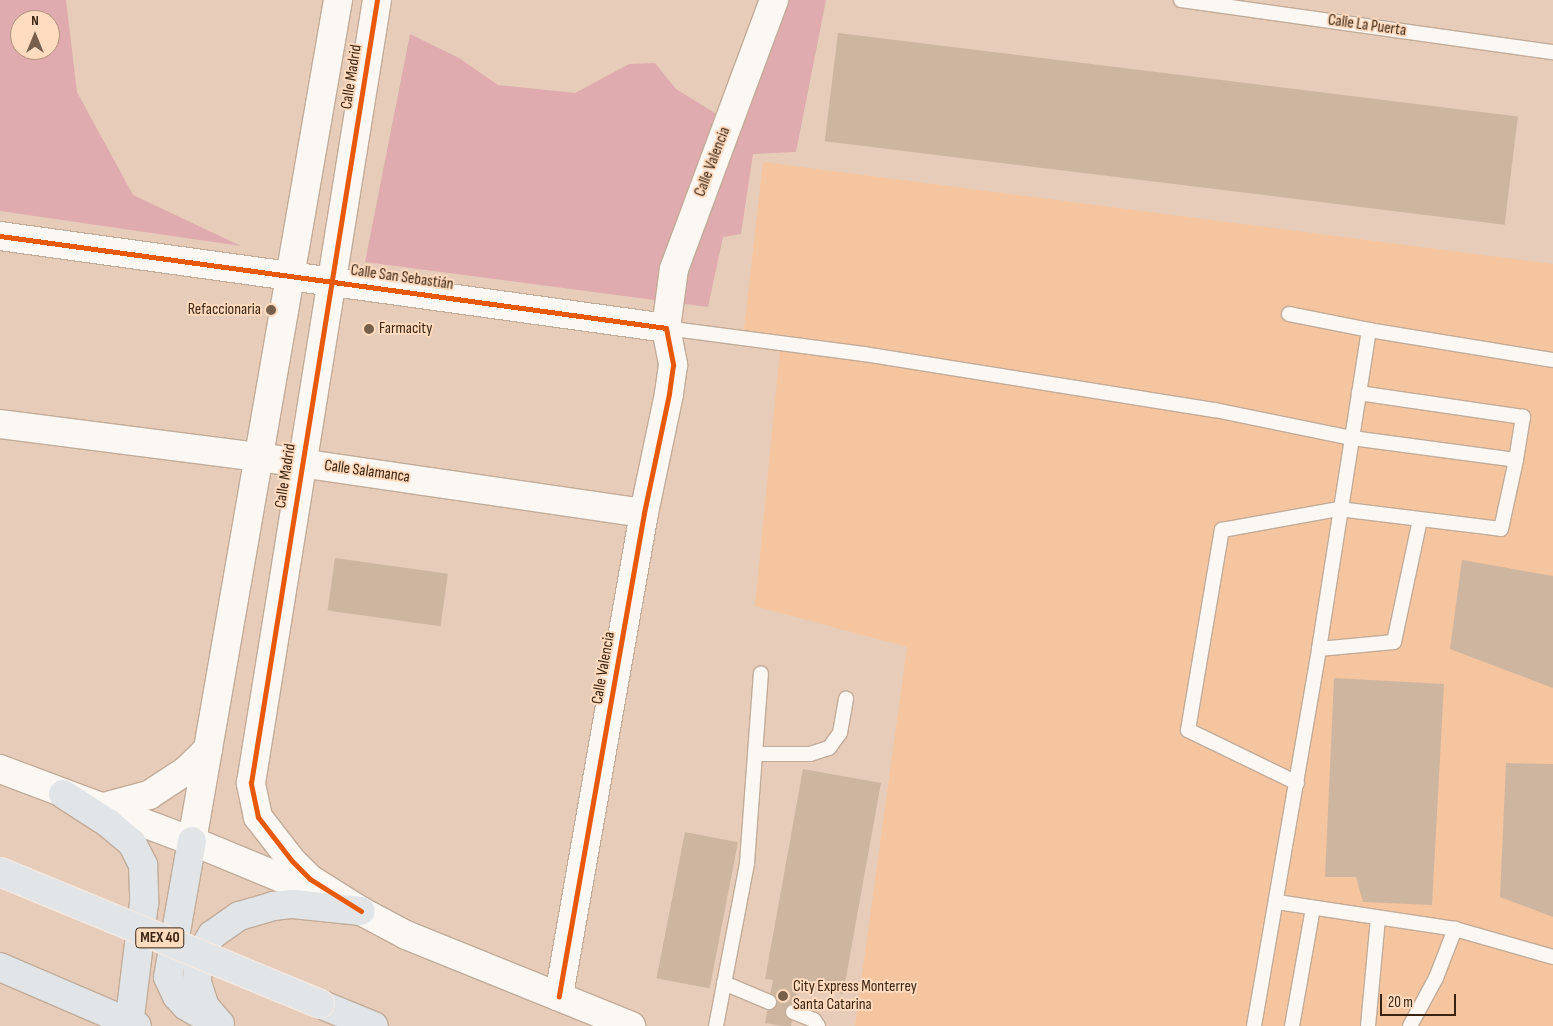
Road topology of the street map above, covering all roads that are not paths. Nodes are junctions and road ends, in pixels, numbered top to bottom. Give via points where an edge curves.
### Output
1 (338, 0) edge
2 (377, 0) edge
3 (774, 0) edge
4 (1181, 0) edge
5 (1553, 52) edge
6 (0, 236) edge
7 (291, 276) junction
8 (332, 281) junction
9 (1289, 314) dead end
10 (1369, 330) junction
11 (669, 336) junction
12 (1553, 360) edge
13 (1358, 393) junction
14 (0, 424) edge
15 (1352, 438) junction
16 (259, 456) junction
17 (1516, 460) junction
18 (301, 462) junction
19 (1340, 509) junction
20 (644, 512) junction
21 (1420, 520) junction
22 (1319, 649) junction
23 (761, 674) dead end
24 (846, 699) dead end
25 (208, 749) junction
26 (756, 754) junction
27 (0, 769) edge
28 (1297, 783) junction
29 (62, 794) junction
30 (100, 808) junction
31 (192, 841) junction
32 (0, 872) edge
33 (1277, 902) junction
34 (1313, 908) junction
35 (362, 912) junction
36 (1378, 918) junction
37 (1455, 929) junction
38 (1553, 957) edge
39 (0, 967) edge
40 (724, 983) junction
41 (559, 997) junction
42 (769, 1002) dead end
43 (793, 1012) dead end
44 (132, 1025) edge
45 (222, 1025) edge
46 (374, 1026) edge
47 (632, 1026) edge
48 (716, 1026) edge
49 (818, 1026) edge
50 (1254, 1026) edge
51 (1292, 1026) edge
52 (1368, 1026) edge
53 (1410, 1026) edge

1 - 7 street, Calle Madrid
2 - 8 street, Calle Madrid
3 - 11 street, Calle Valencia via 674,269
4 - 5 lane, Calle La Puerta
6 - 7 street, Calle San Sebastián
7 - 8 street, Calle San Sebastián
7 - 16 street, Calle Madrid
8 - 11 street, Calle San Sebastián
8 - 18 street, Calle Madrid
9 - 10 lane
10 - 12 lane
10 - 13 lane
11 - 15 lane via 864,354 1205,408
11 - 20 street, Calle Valencia via 673,365 669,394
13 - 15 lane
13 - 17 lane via 1523,417
14 - 16 street, Calle Salamanca
15 - 17 lane
15 - 19 lane
16 - 18 street, Calle Salamanca
16 - 25 street, Calle Madrid
17 - 21 lane via 1501,529
18 - 20 street, Calle Salamanca
18 - 35 street, Calle Madrid via 251,783 258,817 292,861 310,879
19 - 21 lane
19 - 22 lane
19 - 28 lane via 1222,530 1188,730
20 - 41 street, Calle Valencia
21 - 22 lane via 1394,642
22 - 28 lane
23 - 26 lane
24 - 26 lane via 840,733 829,748 810,754
25 - 30 street via 187,770 149,795
25 - 31 street, Calle Madrid
26 - 40 lane via 747,864
27 - 29 street
28 - 33 lane
29 - 30 street
29 - 44 main road via 132,843 143,865 144,903
30 - 31 street
31 - 35 street
31 - 45 main road via 168,977 186,1006 197,1015
32 - 46 main road, MEX 40, bridge
33 - 34 lane
33 - 50 lane
34 - 36 lane
34 - 51 lane
35 - 41 street via 406,935
35 - 45 main road via 293,904 273,906 251,911 217,930 198,958 197,983 205,1007
36 - 37 lane
36 - 52 lane
37 - 38 lane
37 - 53 lane via 1436,978
39 - 44 main road
40 - 42 lane
40 - 48 lane
41 - 47 street
43 - 49 lane via 814,1020

